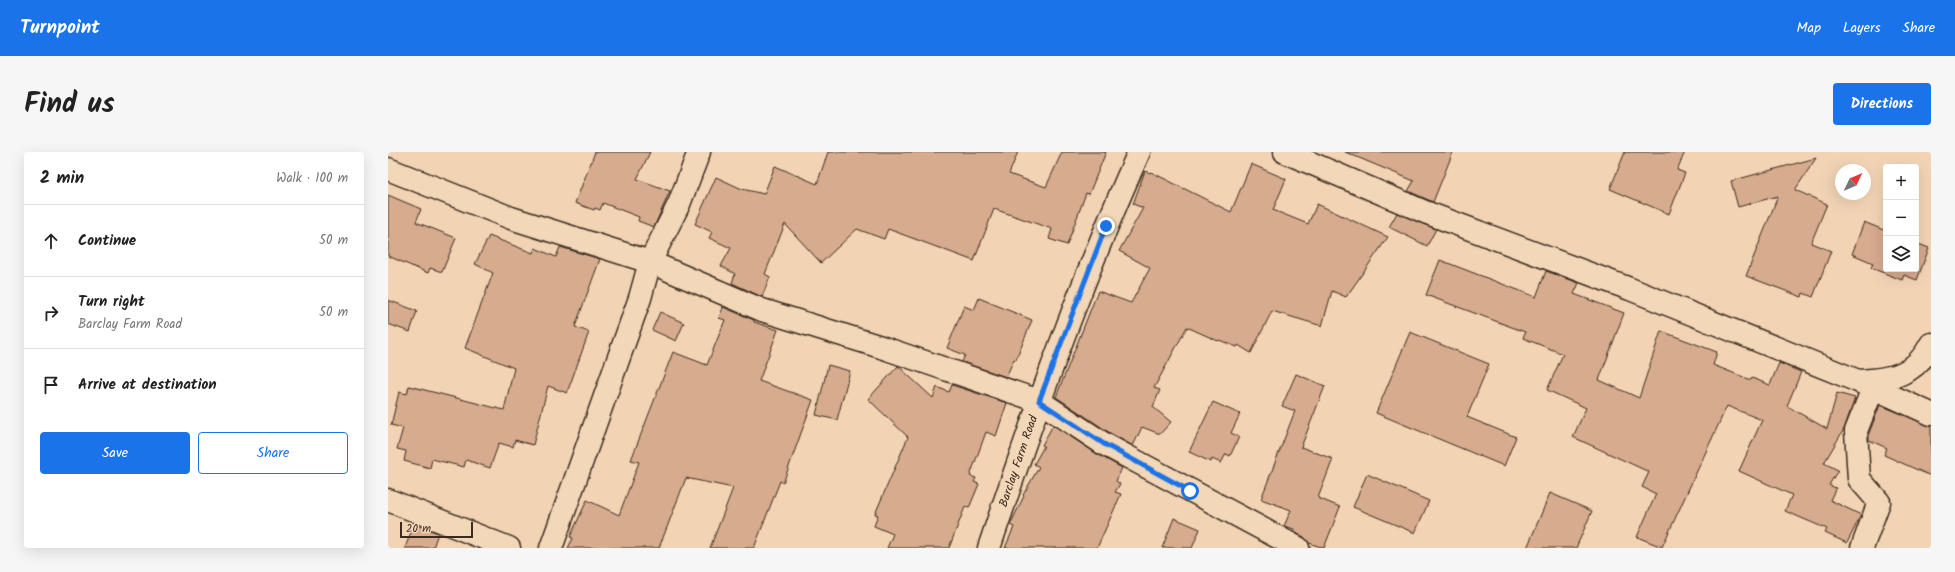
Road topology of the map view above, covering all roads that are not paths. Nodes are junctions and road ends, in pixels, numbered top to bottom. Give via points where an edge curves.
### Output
1 (699, 152) edge
2 (1139, 152) edge
3 (1285, 152) edge
4 (388, 169) edge
5 (650, 262) junction
6 (1931, 344) edge
7 (1866, 385) junction
8 (1039, 401) junction
9 (1931, 414) edge
10 (388, 500) edge
11 (509, 548) edge
12 (551, 548) edge
13 (989, 548) edge
14 (1298, 548) edge
15 (1862, 548) edge

1 - 5 street via 679,204
2 - 8 street, Barclay Farm Road via 1106,226
3 - 7 street via 1425,212 1630,289
4 - 5 street via 510,218
5 - 8 street via 762,310
5 - 12 street via 640,298
6 - 7 street via 1910,371
7 - 9 street
7 - 15 street via 1856,431 1860,479 1879,502
8 - 13 street, Barclay Farm Road
8 - 14 street via 1104,444
10 - 11 street

